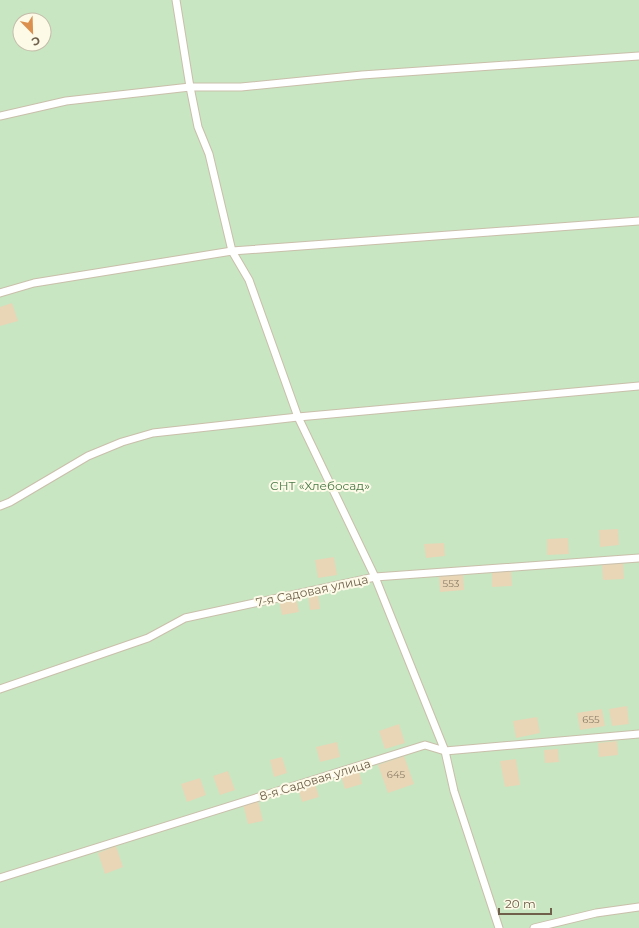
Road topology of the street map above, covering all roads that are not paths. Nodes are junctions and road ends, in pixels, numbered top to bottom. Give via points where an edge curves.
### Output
1 (176, 0) edge
2 (639, 56) edge
3 (190, 87) junction
4 (0, 116) edge
5 (639, 221) edge
6 (232, 251) junction
7 (0, 293) edge
8 (639, 386) edge
9 (298, 417) junction
10 (0, 506) edge
11 (639, 558) edge
12 (375, 577) junction
13 (0, 689) edge
14 (639, 734) edge
15 (445, 751) junction
16 (0, 878) edge
17 (639, 907) edge
18 (499, 928) edge
19 (534, 928) edge

1 - 3 lane
2 - 3 lane via 362,74 241,87
3 - 4 lane via 66,101
3 - 6 lane via 198,127 208,154
5 - 6 lane
6 - 7 lane via 34,283
6 - 9 lane via 248,280
8 - 9 lane
9 - 10 lane via 153,433 122,442 88,456
9 - 12 lane
11 - 12 lane, 7-я Садовая улица
12 - 13 lane, 7-я Садовая улица via 185,618 148,638
12 - 15 lane
14 - 15 lane, 8-я Садовая улица
15 - 16 lane, 8-я Садовая улица via 425,745
15 - 18 lane via 454,791
17 - 19 lane via 596,913

